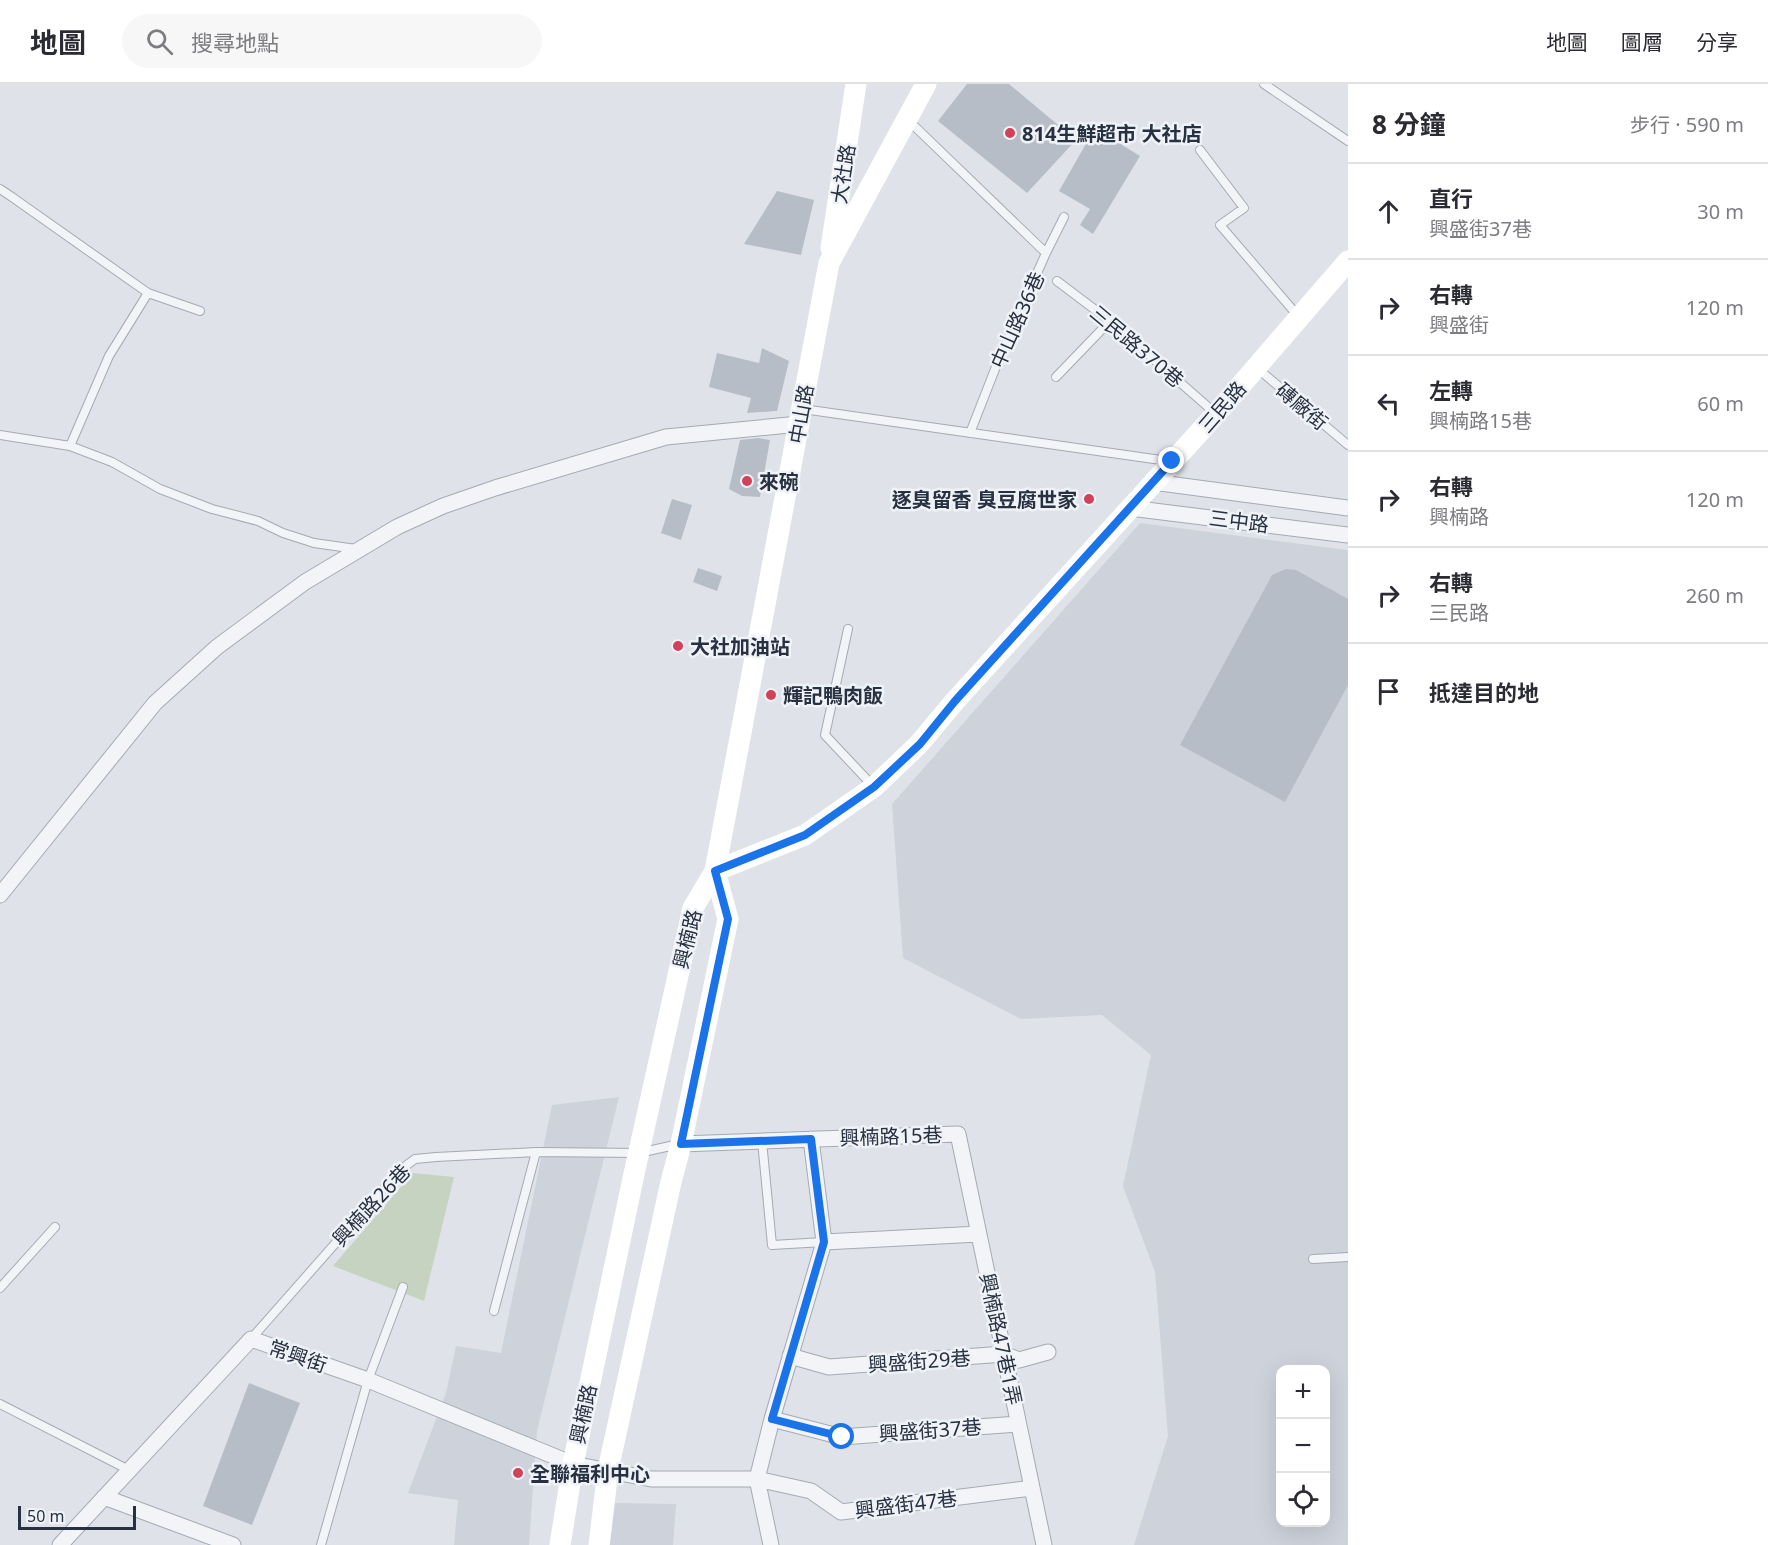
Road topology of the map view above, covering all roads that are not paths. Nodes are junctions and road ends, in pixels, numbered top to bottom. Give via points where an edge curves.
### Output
1 (856, 84) edge
2 (926, 84) edge
3 (1264, 84) edge
4 (907, 119) junction
5 (1348, 141) edge
6 (1200, 150) dead end
7 (0, 189) edge
8 (1064, 217) dead end
9 (1046, 253) junction
10 (1348, 261) edge
11 (829, 263) junction
12 (1057, 281) dead end
13 (148, 293) junction
14 (200, 311) dead end
15 (1299, 317) junction
16 (1110, 321) junction
17 (1256, 368) junction
18 (1056, 377) dead end
19 (1216, 414) junction
20 (800, 417) junction
21 (970, 433) junction
22 (0, 435) edge
23 (1348, 445) edge
24 (70, 446) junction
25 (1172, 461) junction
26 (1153, 482) junction
27 (1130, 508) junction
28 (1348, 508) edge
29 (1348, 535) edge
30 (360, 549) junction
31 (848, 629) dead end
32 (874, 787) junction
33 (715, 871) junction
34 (0, 895) edge
35 (958, 1134) joint
36 (811, 1139) junction
37 (762, 1142) junction
38 (681, 1144) junction
39 (536, 1152) junction
40 (639, 1153) junction
41 (56, 1227) dead end
42 (979, 1234) junction
43 (824, 1242) junction
44 (1348, 1257) edge
45 (1313, 1259) dead end
46 (403, 1287) dead end
47 (0, 1288) edge
48 (494, 1311) dead end
49 (251, 1339) junction
50 (1048, 1352) dead end
51 (1004, 1354) junction
52 (790, 1356) junction
53 (368, 1380) junction
54 (0, 1404) edge
55 (772, 1419) junction
56 (1018, 1424) junction
57 (573, 1464) junction
58 (129, 1470) junction
59 (608, 1470) junction
60 (757, 1479) junction
61 (1032, 1488) junction
62 (104, 1497) junction
63 (60, 1545) edge
64 (233, 1545) edge
65 (321, 1545) edge
66 (560, 1545) edge
67 (599, 1545) edge
68 (771, 1545) edge
69 (1044, 1545) edge

1 - 11 street, 大社路
2 - 4 street, 中山路
3 - 5 lane
4 - 9 lane, 中山路36巷
4 - 11 street, 中山路
6 - 15 lane via 1244,208 1220,225
7 - 13 lane
8 - 9 lane
9 - 21 lane, 中山路36巷
10 - 15 street, 三民路
11 - 20 street, 中山路
12 - 16 lane, 三民路370巷
13 - 14 lane
13 - 24 lane via 109,356
15 - 17 street, 三民路
16 - 18 lane
16 - 19 lane, 三民路370巷
17 - 19 street, 三民路
17 - 23 lane, 磚廠街
19 - 25 street, 三民路
20 - 21 lane
20 - 30 street via 666,437 534,475 443,506
20 - 33 street, 中山路
21 - 25 lane
22 - 24 lane
24 - 30 lane via 212,509 258,520 314,543
25 - 26 street, 三民路
26 - 27 street, 三民路
26 - 28 street
27 - 29 street, 三中路
27 - 32 street, 三民路 via 920,744
30 - 34 street via 304,582 234,634 155,703
31 - 32 lane via 825,735
32 - 33 street, 三民路 via 805,835
33 - 38 street, 興楠路 via 728,919
33 - 40 street, 興楠路 via 693,908
35 - 36 street, 興楠路15巷
35 - 42 street, 興楠路47巷1弄
36 - 37 street, 興楠路15巷
36 - 43 street
37 - 38 street, 興楠路15巷
37 - 43 lane via 772,1245
38 - 40 lane, 興楠路26巷
38 - 59 street, 興楠路
39 - 40 lane, 興楠路26巷
39 - 48 lane
39 - 49 lane, 興楠路26巷 via 415,1159 400,1170
40 - 57 street, 興楠路
41 - 47 lane
42 - 43 street
42 - 51 street, 興楠路47巷1弄
43 - 52 street
44 - 45 lane
46 - 53 lane
49 - 53 street, 常興街
49 - 58 street, 常興街
50 - 51 street, 興盛街29巷 via 1019,1360
51 - 52 street, 興盛街29巷 via 829,1367
51 - 56 street, 興楠路47巷1弄
52 - 55 street
53 - 57 street, 常興街
53 - 65 lane
54 - 58 lane
55 - 56 street, 興盛街37巷 via 842,1437
55 - 60 street
56 - 61 street, 興楠路47巷1弄
57 - 59 street, 常興街
57 - 66 street, 興楠路
58 - 62 street, 常興街
59 - 60 street, 興盛街47巷 via 651,1479
59 - 67 street, 興楠路
60 - 61 street, 興盛街47巷 via 811,1491 841,1512
60 - 68 street
61 - 69 street, 興楠路47巷1弄
62 - 63 street, 常興街
62 - 64 street

